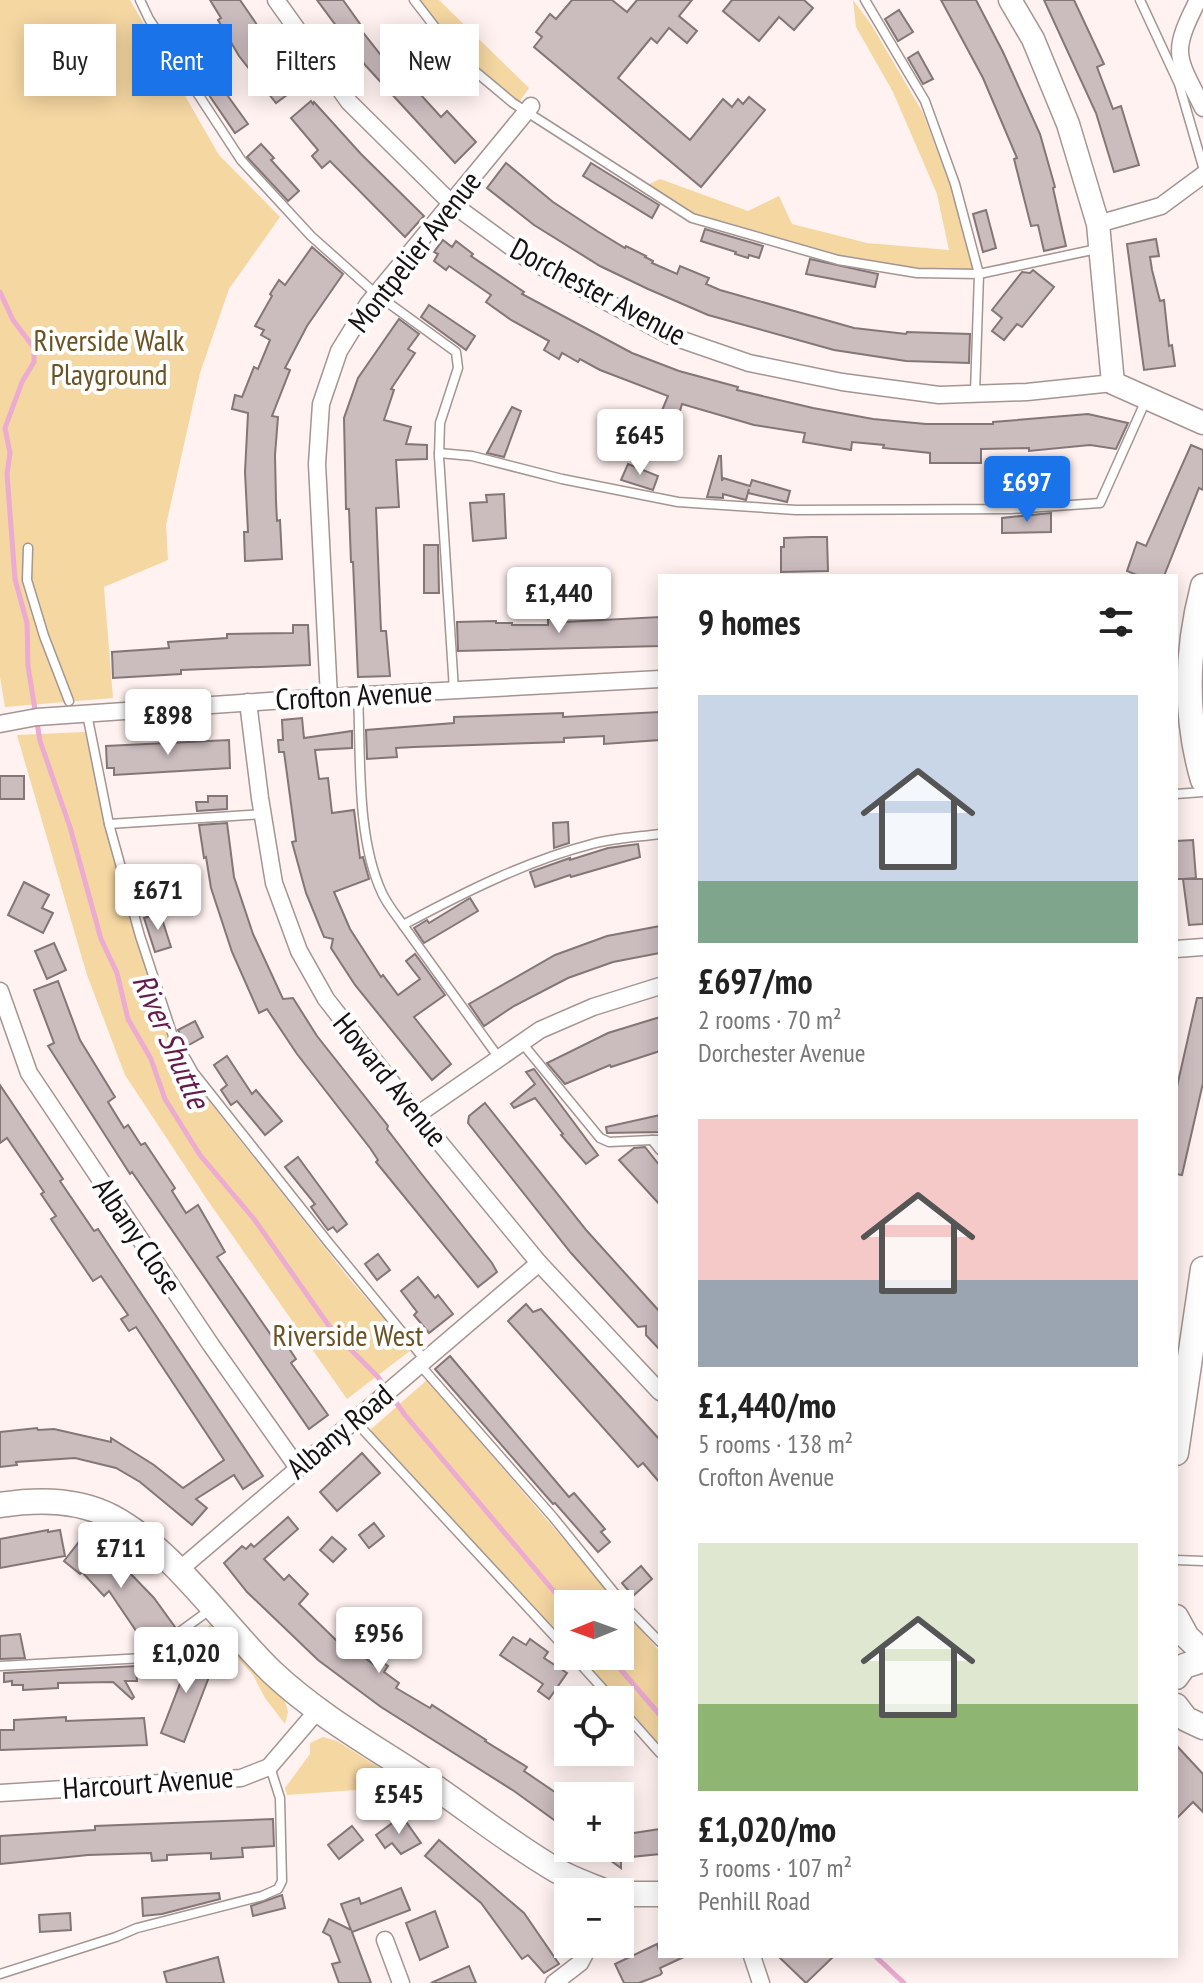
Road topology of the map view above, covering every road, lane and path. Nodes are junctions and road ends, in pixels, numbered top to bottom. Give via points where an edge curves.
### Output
1 (140, 0) edge
2 (276, 0) edge
3 (414, 0) edge
4 (865, 0) edge
5 (1010, 0) edge
6 (1140, 0) edge
7 (1198, 0) edge
8 (1203, 108) edge
9 (528, 110) junction
10 (1203, 167) edge
11 (1203, 175) edge
12 (451, 203) junction
13 (1098, 224) junction
14 (1100, 249) junction
15 (979, 274) junction
16 (376, 294) junction
17 (1113, 383) junction
18 (975, 394) junction
19 (1147, 398) junction
20 (1203, 423) edge
21 (439, 453) junction
22 (28, 548) dead end
23 (1203, 586) edge
24 (1183, 650) edge
25 (658, 679) edge
26 (454, 690) junction
27 (358, 695) junction
28 (329, 697) junction
29 (248, 702) junction
30 (71, 708) junction
31 (0, 724) edge
32 (1203, 780) edge
33 (1203, 792) edge
34 (1178, 794) edge
35 (262, 814) junction
36 (109, 824) junction
37 (658, 834) edge
38 (403, 925) junction
39 (1203, 947) edge
40 (1178, 949) edge
41 (658, 987) edge
42 (0, 991) edge
43 (522, 1043) junction
44 (500, 1058) junction
45 (417, 1115) junction
46 (656, 1140) edge
47 (539, 1263) junction
48 (1203, 1269) edge
49 (423, 1363) junction
50 (658, 1390) edge
51 (354, 1420) junction
52 (1178, 1439) edge
53 (298, 1468) junction
54 (0, 1505) edge
55 (1178, 1560) edge
56 (1203, 1561) edge
57 (178, 1571) junction
58 (212, 1608) junction
59 (1178, 1621) edge
60 (554, 1636) edge
61 (658, 1640) edge
62 (1203, 1652) edge
63 (1203, 1660) edge
64 (0, 1666) edge
65 (586, 1670) edge
66 (1178, 1674) edge
67 (600, 1686) edge
68 (1178, 1710) edge
69 (317, 1711) junction
70 (634, 1724) edge
71 (1195, 1727) edge
72 (658, 1751) edge
73 (269, 1767) junction
74 (0, 1793) edge
75 (574, 1878) edge
76 (634, 1894) edge
77 (658, 1894) edge
78 (385, 1940) dead end
79 (583, 1958) edge
80 (753, 1958) edge
81 (0, 1974) edge
82 (401, 1983) edge
83 (554, 1983) edge
84 (761, 1983) edge

1 - 16 lane via 241,160 311,236
2 - 12 street, Dorchester Avenue via 349,102
3 - 9 lane via 458,57
4 - 15 lane via 925,101
5 - 13 street via 1033,39 1068,124
6 - 10 lane via 1179,84
7 - 8 street via 1179,53
9 - 12 street, Montpelier Avenue
9 - 15 lane via 692,218 838,260 917,273
11 - 13 street via 1161,206
12 - 16 street, Montpelier Avenue
12 - 18 street, Dorchester Avenue via 529,260 668,335 749,363 842,382 939,395
13 - 14 street
14 - 15 lane
14 - 17 street
15 - 18 lane
16 - 21 lane via 456,352 458,368 440,423
16 - 28 street, Montpelier Avenue via 339,351 321,404 317,464
17 - 18 street, Dorchester Avenue
17 - 19 street, Dorchester Avenue
19 - 20 street, Dorchester Avenue
19 - 21 lane via 1100,503 796,510 692,503
21 - 26 lane
22 - 30 lane via 27,580
23 - 24 main road
24 - 32 main road
25 - 26 street, Crofton Avenue
26 - 27 street, Crofton Avenue
27 - 28 street, Crofton Avenue
27 - 38 lane via 370,861 383,895
28 - 29 street, Crofton Avenue
29 - 30 street, Crofton Avenue
29 - 35 street, Howard Avenue
30 - 31 street, Crofton Avenue
30 - 36 lane
33 - 34 lane
35 - 36 lane
35 - 45 street, Howard Avenue via 274,883 299,951 326,999
36 - 49 lane via 173,1036 194,1073
37 - 38 lane via 559,853
38 - 44 lane
39 - 40 street
41 - 43 street via 593,1007
42 - 53 street, Albany Close via 29,1073
43 - 44 street
43 - 46 lane via 600,1138
44 - 45 street
45 - 47 street, Howard Avenue
47 - 49 street, Albany Road
47 - 50 street, Howard Avenue
48 - 52 main road
49 - 51 street, Albany Road
49 - 61 lane
51 - 53 street, Albany Road
51 - 60 lane
53 - 57 street, Albany Road
54 - 57 main road via 26,1501 85,1506 136,1532
55 - 56 lane
57 - 58 main road
58 - 64 lane via 144,1658
58 - 69 main road
59 - 62 main road
63 - 66 main road via 1184,1666
65 - 67 lane
68 - 71 main road
69 - 73 street, Harcourt Avenue
69 - 75 main road
70 - 72 lane
73 - 74 street, Harcourt Avenue via 241,1778
73 - 81 lane via 280,1798 278,1889
76 - 77 main road
78 - 82 street
79 - 83 street
80 - 84 street

